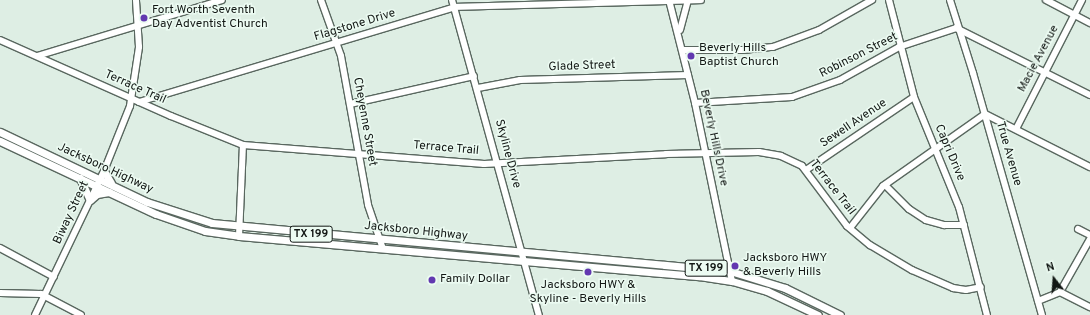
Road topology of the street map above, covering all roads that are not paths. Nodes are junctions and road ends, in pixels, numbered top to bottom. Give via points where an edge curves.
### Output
1 (136, 0) edge
2 (222, 0) edge
3 (321, 0) edge
4 (452, 0) edge
5 (701, 0) edge
6 (872, 0) edge
7 (889, 0) edge
8 (950, 0) edge
9 (1046, 0) edge
10 (1082, 0) edge
11 (669, 1) edge
12 (688, 1) edge
13 (454, 7) junction
14 (1075, 15) junction
15 (1090, 23) edge
16 (139, 26) junction
17 (960, 28) junction
18 (679, 32) junction
19 (0, 40) edge
20 (338, 43) junction
21 (899, 47) junction
22 (683, 50) junction
23 (37, 56) junction
24 (1044, 71) junction
25 (688, 75) junction
26 (474, 76) junction
27 (478, 88) junction
28 (1090, 95) edge
29 (914, 97) junction
30 (132, 98) junction
31 (139, 102) junction
32 (695, 103) junction
33 (350, 104) junction
34 (985, 114) junction
35 (1016, 129) junction
36 (0, 132) edge
37 (0, 142) edge
38 (243, 145) junction
39 (33, 148) junction
40 (935, 149) junction
41 (359, 152) junction
42 (30, 155) junction
43 (705, 155) junction
44 (499, 163) junction
45 (1090, 167) edge
46 (806, 170) junction
47 (104, 171) junction
48 (80, 178) junction
49 (98, 182) junction
50 (885, 185) junction
51 (111, 188) junction
52 (90, 200) junction
53 (240, 224) junction
54 (964, 225) junction
55 (850, 228) junction
56 (1078, 229) dead end
57 (321, 235) junction
58 (1090, 235) edge
59 (239, 236) junction
60 (1090, 239) edge
61 (380, 240) junction
62 (320, 243) junction
63 (0, 248) edge
64 (383, 249) junction
65 (522, 253) junction
66 (632, 261) junction
67 (524, 262) junction
68 (630, 271) junction
69 (730, 271) junction
70 (54, 277) junction
71 (732, 281) junction
72 (980, 287) junction
73 (1060, 292) junction
74 (0, 293) edge
75 (44, 296) junction
76 (1038, 301) junction
77 (1090, 307) edge
78 (35, 315) edge
79 (81, 315) edge
80 (539, 315) edge
81 (818, 315) edge
82 (840, 315) edge
83 (987, 315) edge
84 (1042, 315) edge

1 - 16 street, Biway Street
2 - 16 street
3 - 20 street, Cheyenne Street
4 - 13 street, Skyline Drive
5 - 12 street, Flagstone Drive
6 - 22 street via 820,30 773,47
7 - 21 street, Capri Drive
8 - 17 street, True Avenue
9 - 14 street
10 - 14 street, Macie Avenue
11 - 12 street, Flagstone Drive
11 - 13 street, Flagstone Drive
11 - 18 street, Beverly Hills Drive
12 - 18 street
13 - 20 street, Flagstone Drive
13 - 26 street, Skyline Drive
14 - 15 street
14 - 24 street, Macie Avenue
16 - 23 street
16 - 30 street, Biway Street
17 - 21 street, Robinson Street via 950,29
17 - 24 street
17 - 34 street, True Avenue
18 - 22 street, Beverly Hills Drive
19 - 23 street, Terrace Trail
20 - 31 street, Flagstone Drive
20 - 33 street, Cheyenne Street
21 - 29 street, Capri Drive
21 - 32 street, Robinson Street via 840,80 792,97
22 - 25 street, Beverly Hills Drive
23 - 30 street, Terrace Trail
24 - 28 street
24 - 35 street, Macie Avenue
25 - 27 street, Glade Street via 520,80
25 - 32 street, Beverly Hills Drive
26 - 27 street, Skyline Drive
26 - 33 street
27 - 44 street, Skyline Drive
29 - 40 street, Capri Drive
29 - 46 street, Sewell Avenue
30 - 31 street, Terrace Trail
30 - 47 street, Biway Street
31 - 38 street, Terrace Trail
32 - 43 street, Beverly Hills Drive
33 - 41 street, Cheyenne Street
34 - 35 street
34 - 40 street
34 - 76 street, True Avenue
35 - 45 street
36 - 39 main road, Jacksboro Highway / TX 199
37 - 42 main road, Jacksboro Highway / TX 199
38 - 41 street, Terrace Trail
38 - 53 street
39 - 42 main road
39 - 49 main road, Jacksboro Highway / TX 199
40 - 50 street
40 - 54 street, Capri Drive
41 - 44 street, Terrace Trail
41 - 61 street, Cheyenne Street via 368,205
42 - 48 main road, Jacksboro Highway / TX 199
43 - 44 street, Terrace Trail via 666,154
43 - 46 street, Terrace Trail via 766,153 790,158
43 - 69 street, Beverly Hills Drive
44 - 65 street, Skyline Drive
46 - 55 street, Terrace Trail
47 - 49 street, Biway Street
47 - 51 main road
48 - 49 main road, Jacksboro Highway / TX 199
48 - 52 main road
49 - 51 main road, Jacksboro Highway / TX 199
49 - 52 street, Biway Street
50 - 54 street via 908,209 922,218 936,224
50 - 55 street via 866,204
51 - 52 main road
51 - 53 main road, Jacksboro Highway / TX 199 via 194,219
51 - 59 main road, Jacksboro Highway / TX 199 via 192,227
52 - 70 street, Biway Street
53 - 57 main road, Jacksboro Highway / TX 199
53 - 59 street
54 - 72 street, Capri Drive
55 - 72 street, Terrace Trail via 870,246 912,270 953,288 966,290
56 - 58 street
57 - 61 main road, Jacksboro Highway / TX 199
57 - 62 main road
59 - 62 main road, Jacksboro Highway / TX 199
60 - 73 street
61 - 64 street, Cheyenne Street
61 - 65 main road, Jacksboro Highway / TX 199
62 - 64 main road, Jacksboro Highway / TX 199
63 - 70 street
64 - 67 main road, Jacksboro Highway / TX 199
65 - 66 main road, Jacksboro Highway / TX 199
65 - 67 street, Skyline Drive
66 - 68 main road
66 - 69 main road, Jacksboro Highway / TX 199
67 - 68 main road, Jacksboro Highway / TX 199
67 - 80 street, Skyline Drive
68 - 71 main road, Jacksboro Highway / TX 199
69 - 71 street, Beverly Hills Drive
69 - 82 main road, Jacksboro Highway / TX 199 via 785,288
70 - 75 street, Biway Street
71 - 81 main road, Jacksboro Highway / TX 199 via 767,291
72 - 83 street, Capri Drive
73 - 76 street
73 - 77 street
74 - 75 street via 36,293
75 - 78 street, Biway Street
75 - 79 street
76 - 84 street, True Avenue

